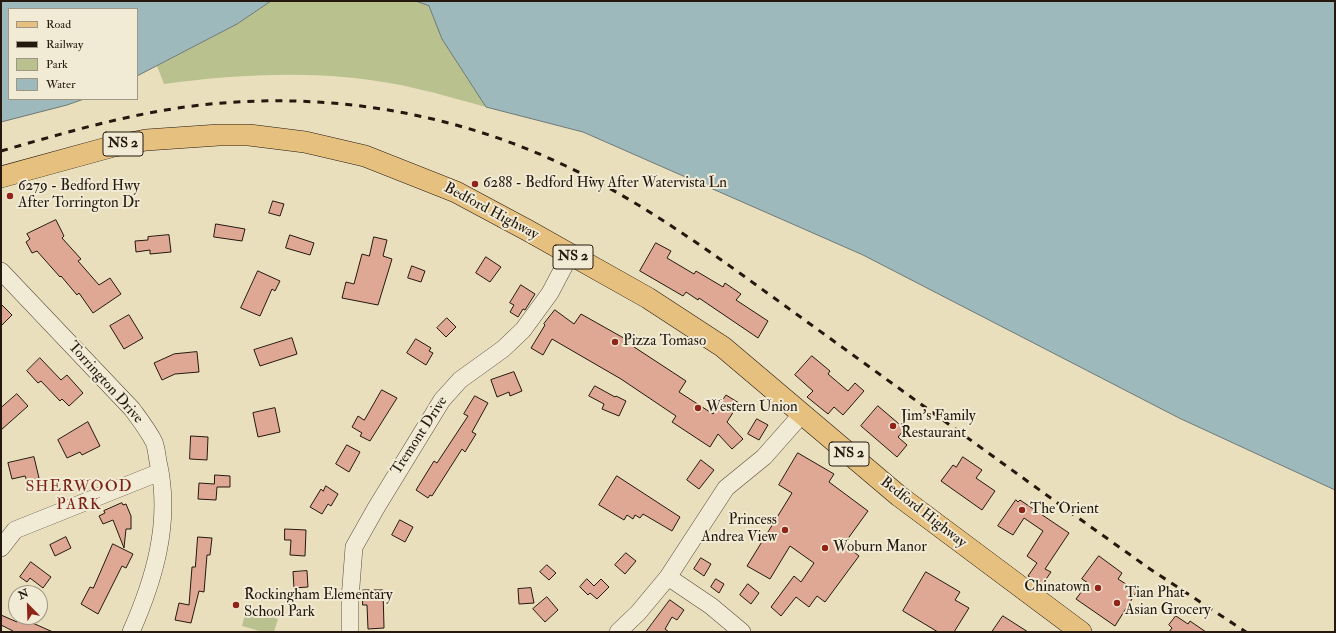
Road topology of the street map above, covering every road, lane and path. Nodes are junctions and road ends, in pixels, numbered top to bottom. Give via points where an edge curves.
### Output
1 (1, 178) edge
2 (570, 255) junction
3 (1, 271) edge
4 (802, 414) junction
5 (160, 472) junction
6 (8, 526) edge
7 (1, 548) edge
8 (668, 577) junction
9 (131, 632) edge
10 (350, 632) edge
11 (618, 632) edge
12 (742, 632) edge
13 (1080, 632) edge

1 - 2 main road, Bedford Highway / NS 2 via 114,146 146,140 219,134 276,137 331,147 387,164 456,192
2 - 4 main road, Bedford Highway / NS 2 via 648,298 723,347
2 - 10 street, Tremont Drive via 550,293 522,330 503,349 460,380 442,400 376,508 354,547
3 - 5 street, Torrington Drive via 132,409 154,443
4 - 8 street via 764,457 726,488
4 - 13 main road, Bedford Highway / NS 2 via 899,496
5 - 6 street
5 - 9 street, Torrington Drive via 164,503 154,571
6 - 7 street
8 - 11 street via 638,613
8 - 12 street via 711,606

